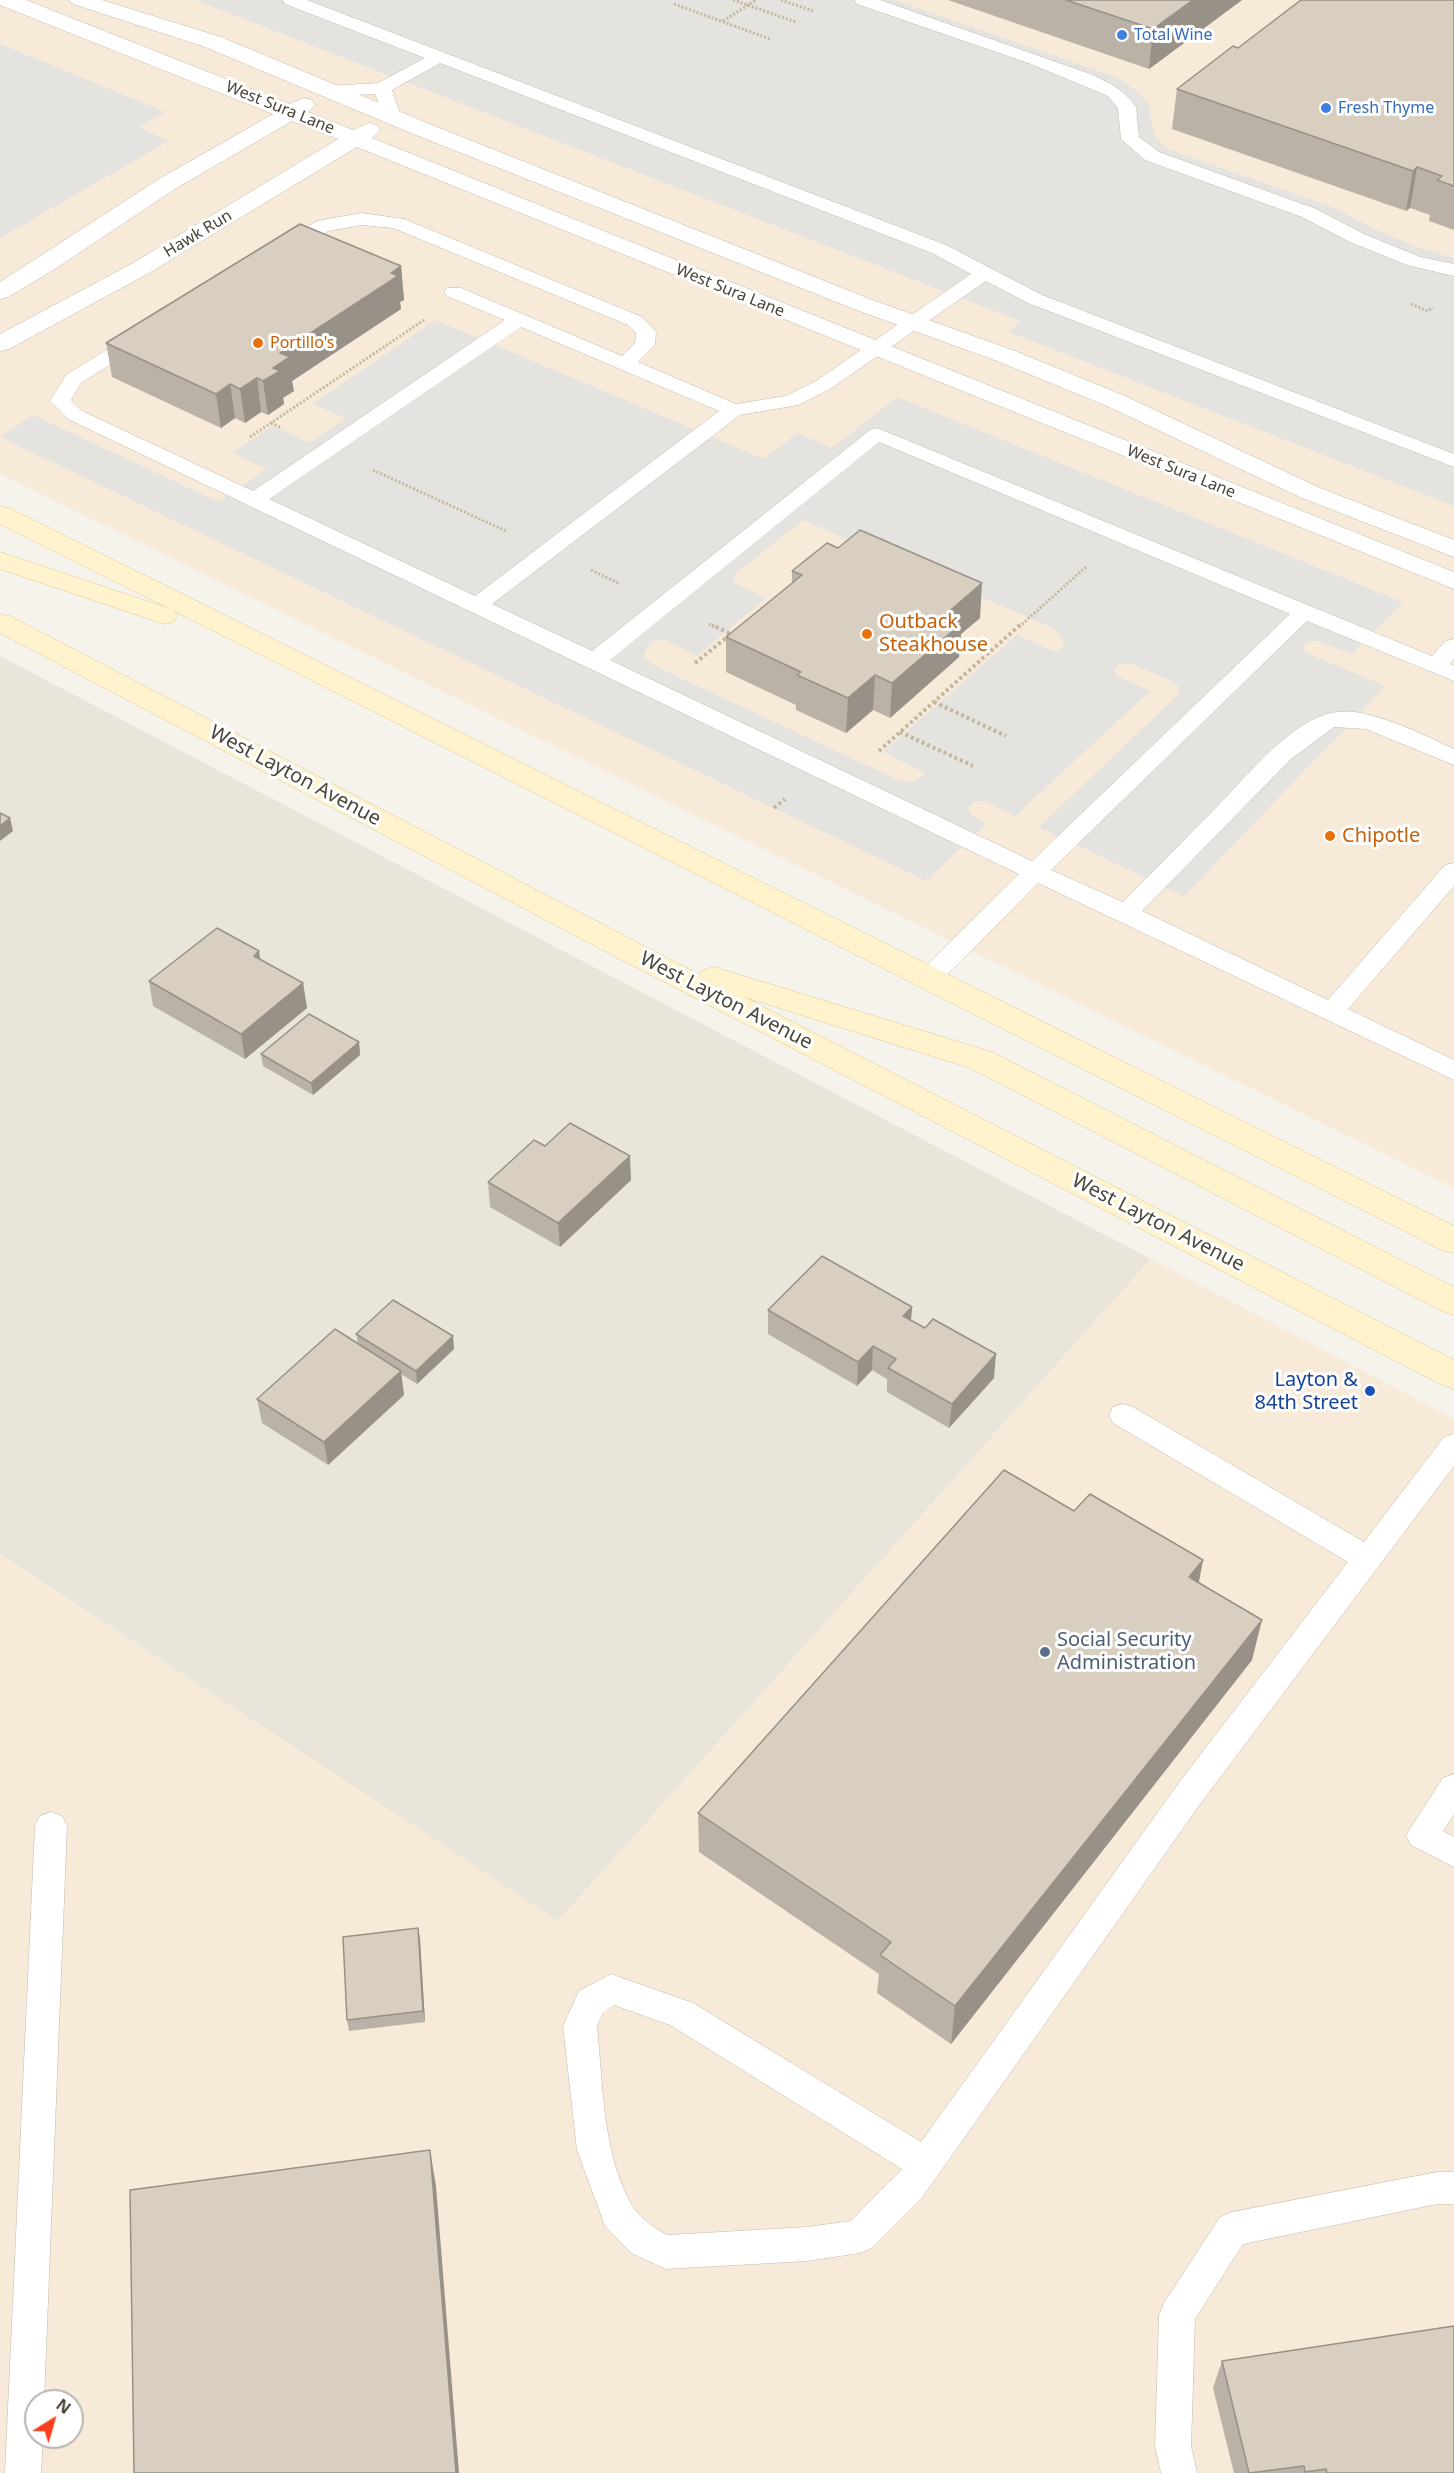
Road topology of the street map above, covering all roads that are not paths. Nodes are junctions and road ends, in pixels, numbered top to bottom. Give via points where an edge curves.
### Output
1 (7, 0) edge
2 (80, 0) edge
3 (291, 0) edge
4 (863, 0) edge
5 (439, 57) junction
6 (382, 88) junction
7 (329, 91) junction
8 (291, 113) junction
9 (392, 117) junction
10 (356, 138) junction
11 (272, 256) edge
12 (1454, 270) edge
13 (985, 273) junction
14 (0, 292) edge
15 (454, 292) road end
16 (520, 319) junction
17 (912, 322) junction
18 (153, 330) edge
19 (0, 344) edge
20 (875, 349) junction
21 (625, 364) junction
22 (734, 410) junction
23 (1454, 461) edge
24 (254, 500) junction
25 (0, 514) edge
26 (1454, 549) edge
27 (0, 560) edge
28 (1454, 581) edge
29 (477, 605) junction
30 (1304, 612) junction
31 (0, 622) edge
32 (1454, 646) edge
33 (279, 655) junction
34 (594, 661) junction
35 (1444, 670) edge
36 (1454, 758) edge
37 (1454, 871) edge
38 (1035, 872) junction
39 (1125, 913) junction
40 (629, 951) junction
41 (930, 977) junction
42 (1331, 1012) junction
43 (1454, 1071) edge
44 (1454, 1241) edge
45 (1454, 1302) edge
46 (1454, 1376) edge
47 (1123, 1415) dead end
48 (1454, 1445) edge
49 (1367, 1558) junction
50 (1454, 1788) edge
51 (51, 1826) dead end
52 (1454, 1853) edge
53 (925, 2164) junction
54 (1454, 2188) edge
55 (23, 2473) edge
56 (1179, 2473) edge

1 - 8 street, West Sura Lane
2 - 7 street, West Sura Lane via 213,42
3 - 5 lane
4 - 12 lane via 1037,60 1114,92 1127,107 1130,139 1152,156 1309,213 1414,261
5 - 6 lane
5 - 13 lane via 939,249
6 - 7 lane
6 - 9 lane
7 - 8 street
7 - 9 street, West Sura Lane
8 - 10 street, West Sura Lane
8 - 14 street via 167,184
9 - 10 street, Hawk Run
9 - 17 street, West Sura Lane
10 - 19 street, Hawk Run via 141,268
10 - 20 street, West Sura Lane
11 - 21 lane via 322,226 362,219 397,223 635,321 646,332 645,345
13 - 17 lane
13 - 23 lane via 1035,299
15 - 16 lane
16 - 21 lane
16 - 24 lane
17 - 20 lane
17 - 26 street, West Sura Lane via 1116,400 1311,493
18 - 24 lane via 73,379 60,401 75,415
20 - 22 lane via 823,385 791,401
20 - 28 street, West Sura Lane
21 - 22 lane
22 - 29 lane
24 - 29 lane
25 - 33 main road
27 - 33 main road
29 - 34 lane
30 - 34 lane via 877,434
30 - 35 lane
30 - 38 lane
31 - 40 main road, West Layton Avenue
32 - 35 lane
33 - 41 main road
34 - 38 lane
36 - 39 lane via 1357,719 1329,719 1283,754
37 - 42 lane
38 - 39 lane
38 - 41 lane
39 - 42 lane
40 - 45 main road via 981,1060
40 - 46 main road, West Layton Avenue
41 - 44 main road
42 - 43 lane
47 - 49 lane
48 - 49 lane
49 - 53 lane via 1192,1790
50 - 52 lane via 1422,1835
51 - 55 lane
53 - 53 lane via 909,2187 860,2236 807,2244 666,2252 643,2241 617,2214 594,2150 580,2026 591,2002 611,1989 681,2014
54 - 56 lane via 1437,2188 1232,2229 1177,2314 1173,2446

